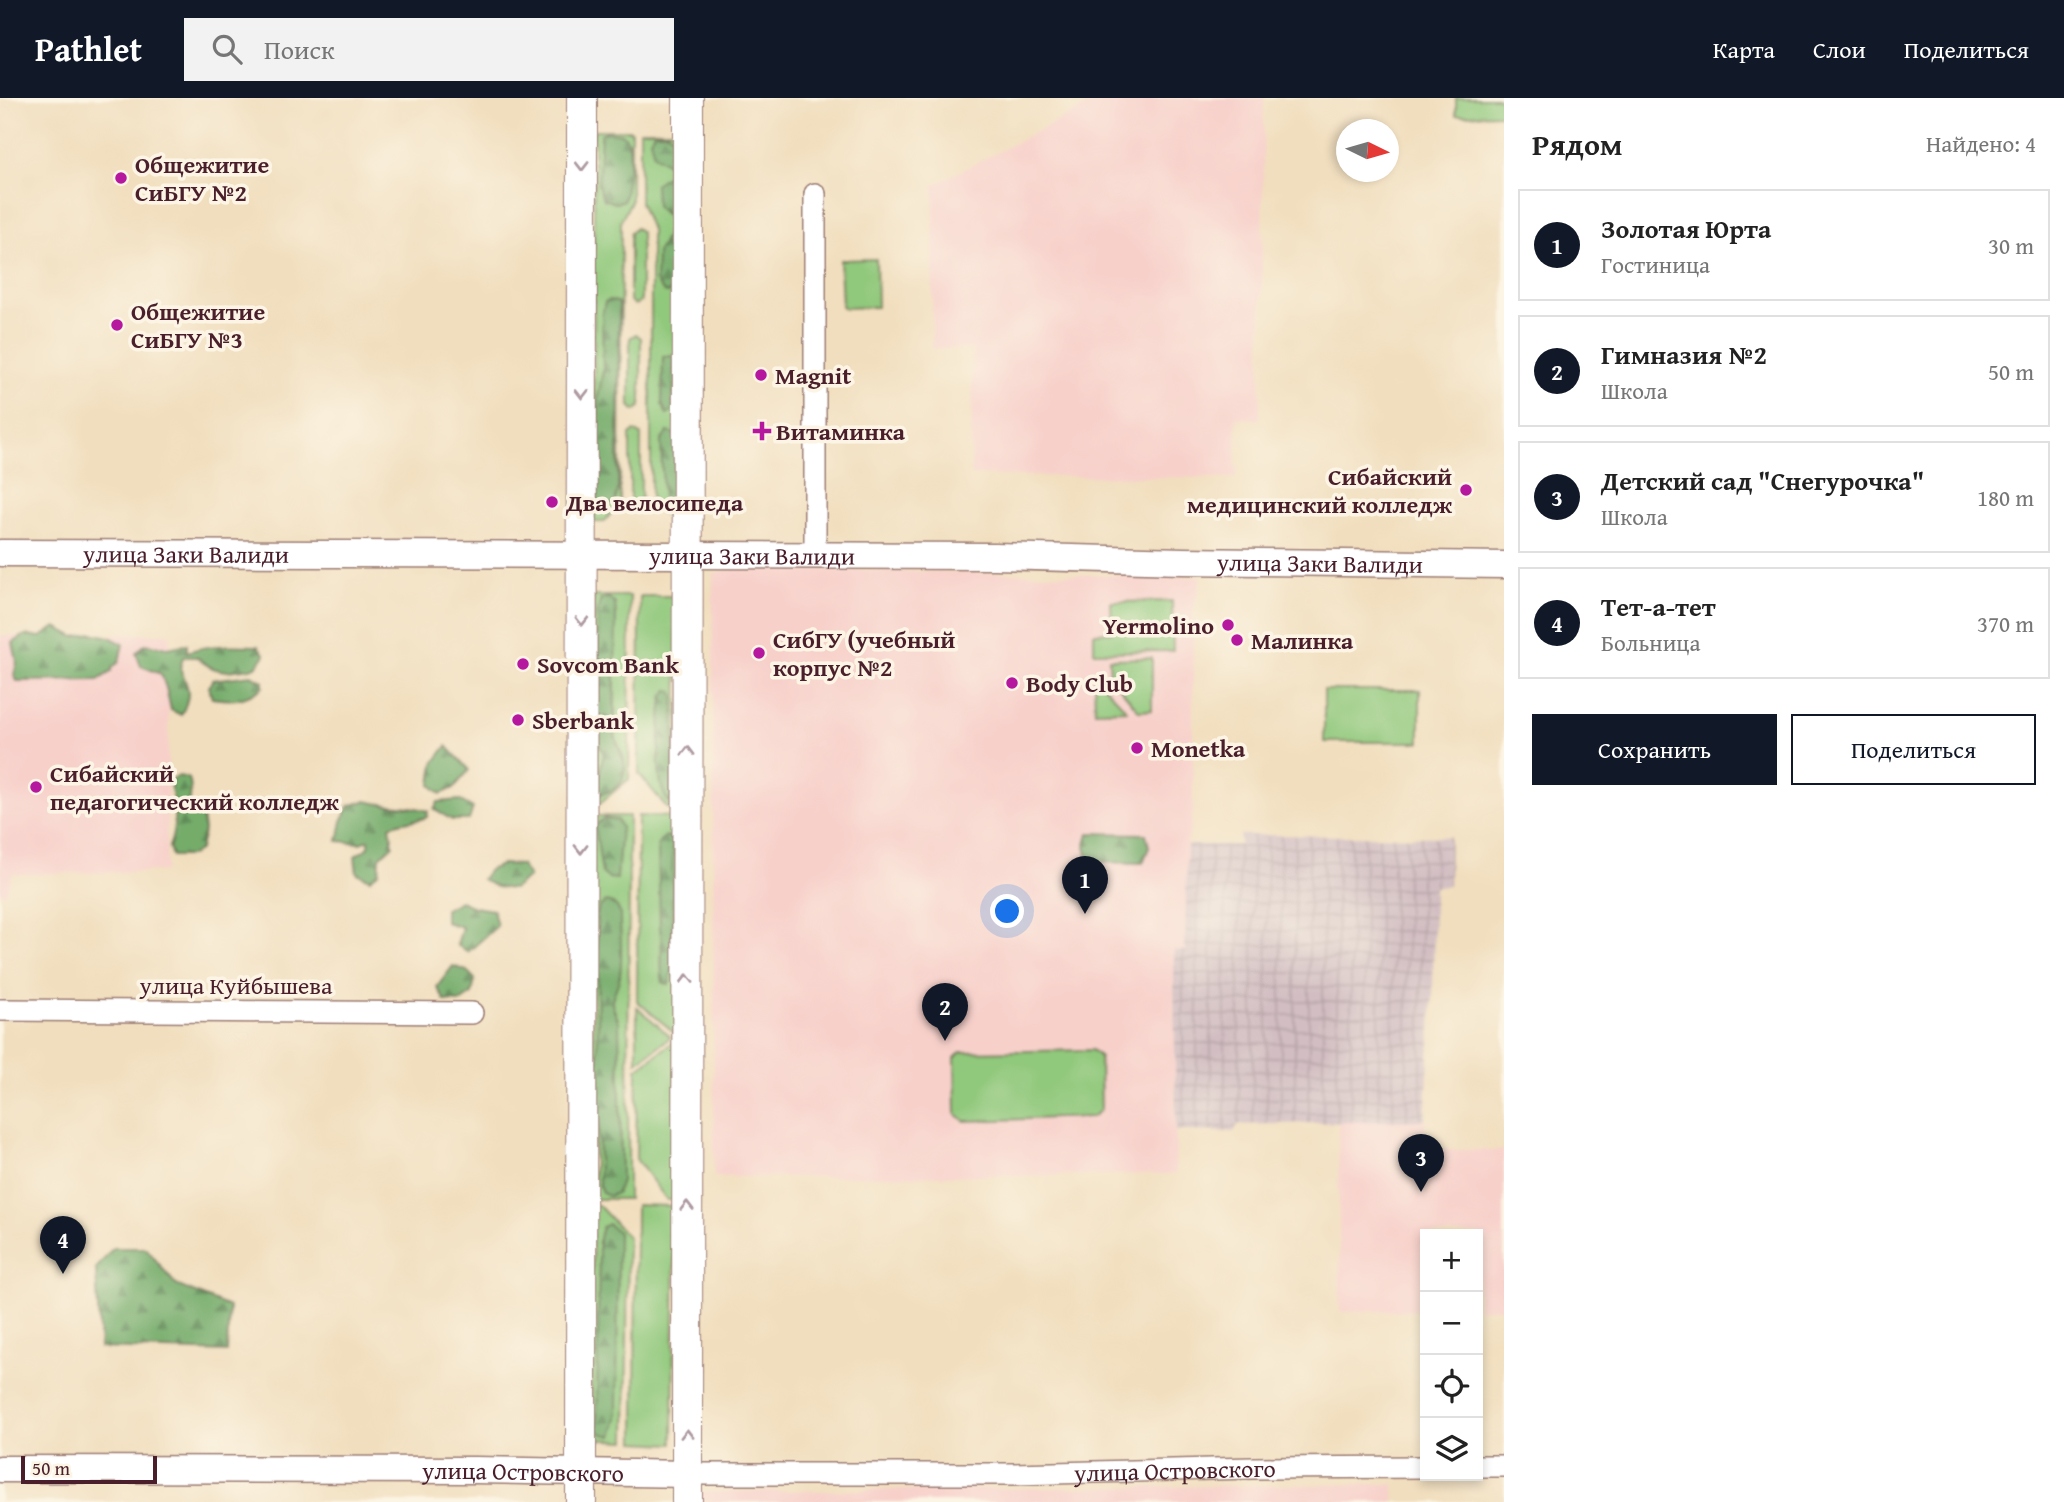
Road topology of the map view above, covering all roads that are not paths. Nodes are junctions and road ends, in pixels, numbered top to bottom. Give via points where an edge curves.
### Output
1 (582, 98) edge
2 (688, 98) edge
3 (815, 194) dead end
4 (0, 553) edge
5 (582, 555) junction
6 (688, 556) junction
7 (815, 557) junction
8 (1504, 565) edge
9 (0, 1010) edge
10 (472, 1013) dead end
11 (1483, 1466) edge
12 (1504, 1466) edge
13 (1420, 1467) edge
14 (0, 1469) edge
15 (581, 1471) junction
16 (687, 1488) edge
17 (581, 1502) edge

1 -> 5 main road
2 - 6 main road
3 - 7 street
4 - 5 street, улица Заки Валиди
5 - 6 street, улица Заки Валиди
5 -> 15 main road
6 - 7 street, улица Заки Валиди
16 -> 6 main road
7 - 8 street, улица Заки Валиди
9 - 10 street, улица Куйбышева
11 - 12 street
13 - 16 street, улица Островского via 1000,1474
14 - 15 street, улица Островского
15 - 16 street, улица Островского
15 - 17 main road

